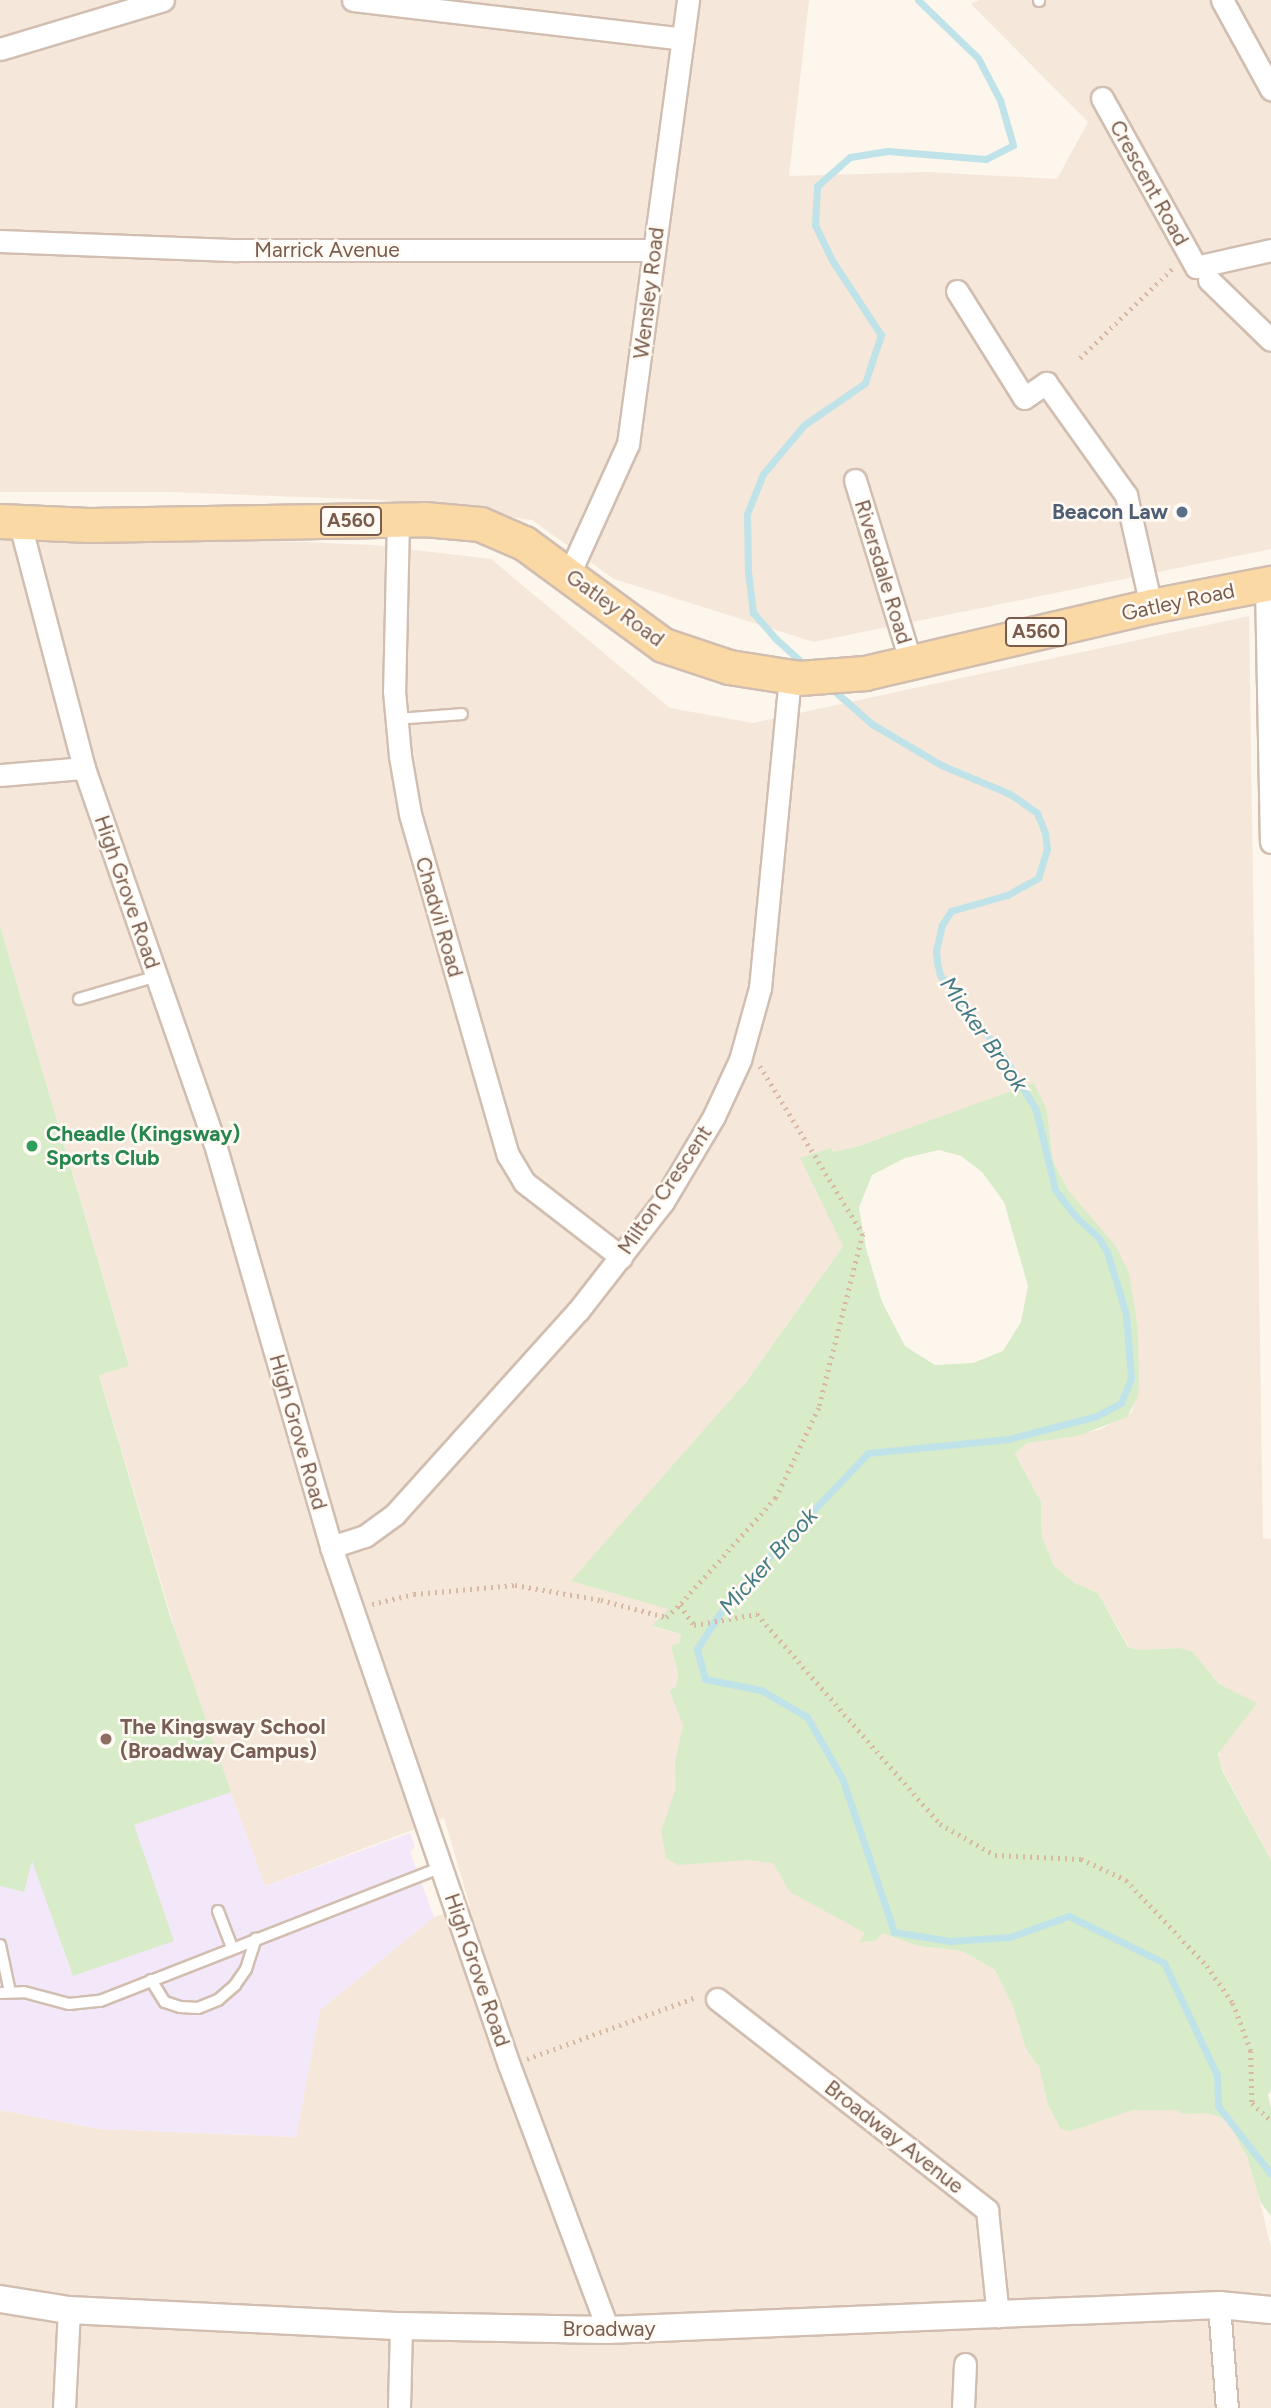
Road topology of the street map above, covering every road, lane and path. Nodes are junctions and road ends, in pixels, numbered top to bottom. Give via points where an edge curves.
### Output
1 (163, 0) edge
2 (353, 0) edge
3 (688, 0) edge
4 (1222, 0) edge
5 (683, 39) junction
6 (0, 49) edge
7 (1271, 89) edge
8 (1102, 98) dead end
9 (0, 241) edge
10 (654, 250) junction
11 (1271, 250) edge
12 (1198, 267) junction
13 (957, 292) dead end
14 (1271, 340) edge
15 (1080, 358) dead end
16 (855, 480) dead end
17 (398, 520) junction
18 (10, 522) edge
19 (569, 574) junction
20 (1268, 583) edge
21 (1152, 606) junction
22 (911, 663) junction
23 (794, 677) junction
24 (463, 714) dead end
25 (396, 719) junction
26 (84, 768) junction
27 (0, 775) edge
28 (1271, 842) edge
29 (157, 976) junction
30 (79, 999) dead end
31 (746, 1045) junction
32 (621, 1257) junction
33 (331, 1547) junction
34 (680, 1605) junction
35 (351, 1608) junction
36 (442, 1867) junction
37 (218, 1911) dead end
38 (256, 1939) junction
39 (0, 1945) edge
40 (232, 1948) junction
41 (151, 1980) junction
42 (5, 1992) edge
43 (717, 1999) joint
44 (509, 2066) junction
45 (1271, 2121) edge
46 (1271, 2294) edge
47 (0, 2300) edge
48 (1219, 2305) junction
49 (69, 2310) junction
50 (1271, 2310) edge
51 (998, 2316) junction
52 (401, 2326) junction
53 (608, 2330) junction
54 (965, 2364) dead end
55 (64, 2408) edge
56 (399, 2408) edge
57 (963, 2408) edge
58 (1227, 2408) edge

1 - 6 street
2 - 5 street
3 - 5 street, Wensley Road
4 - 7 street
5 - 10 street, Wensley Road
8 - 12 street, Crescent Road
9 - 10 street, Marrick Avenue via 225,250
10 - 19 street, Wensley Road via 628,444
11 - 12 street
12 - 14 street, Crescent Road
12 - 15 path
13 - 21 street via 1024,398 1046,383 1126,495
16 - 22 street, Riversdale Road
17 - 18 main road, Gatley Road / A560
17 - 19 main road, Gatley Road / A560 via 463,521 497,529
17 - 25 street, Chadvil Road
18 - 26 street, High Grove Road
19 - 23 main road, Gatley Road / A560 via 663,645 729,667
20 - 21 main road, Gatley Road / A560
20 - 28 street
21 - 22 main road, Gatley Road / A560
22 - 23 main road, Gatley Road / A560 via 865,673
23 - 31 street, Milton Crescent via 760,988
24 - 25 lane
25 - 32 street, Chadvil Road via 410,814 508,1155 524,1182
26 - 27 street
26 - 29 street, High Grove Road
29 - 30 lane
29 - 33 street, High Grove Road via 214,1141
31 - 32 street, Milton Crescent via 691,1158
31 - 34 path via 863,1234 819,1408 776,1498
32 - 33 street, Milton Crescent via 395,1514 365,1536
33 - 35 street, High Grove Road
34 - 35 path via 666,1617 515,1585 414,1594
34 - 45 path via 694,1625 757,1614 940,1824 995,1855 1081,1858 1126,1880 1207,1966 1233,2003 1251,2051 1252,2103
35 - 36 street, High Grove Road
36 - 38 lane
36 - 44 street, High Grove Road
37 - 40 lane
38 - 40 lane
38 - 41 lane via 246,1969 219,2000 198,2008 180,2007 165,2002
39 - 42 lane
40 - 41 lane
41 - 42 lane via 86,2005
43 - 44 path via 701,1995
43 - 51 street, Broadway Avenue via 988,2210
44 - 53 street, High Grove Road
46 - 48 street, Broadway
47 - 49 street, Broadway
48 - 50 street, Broadway
48 - 51 street, Broadway
48 - 58 street
49 - 52 street, Broadway
49 - 55 street
51 - 53 street, Broadway
52 - 53 street, Broadway
52 - 56 street
54 - 57 street

